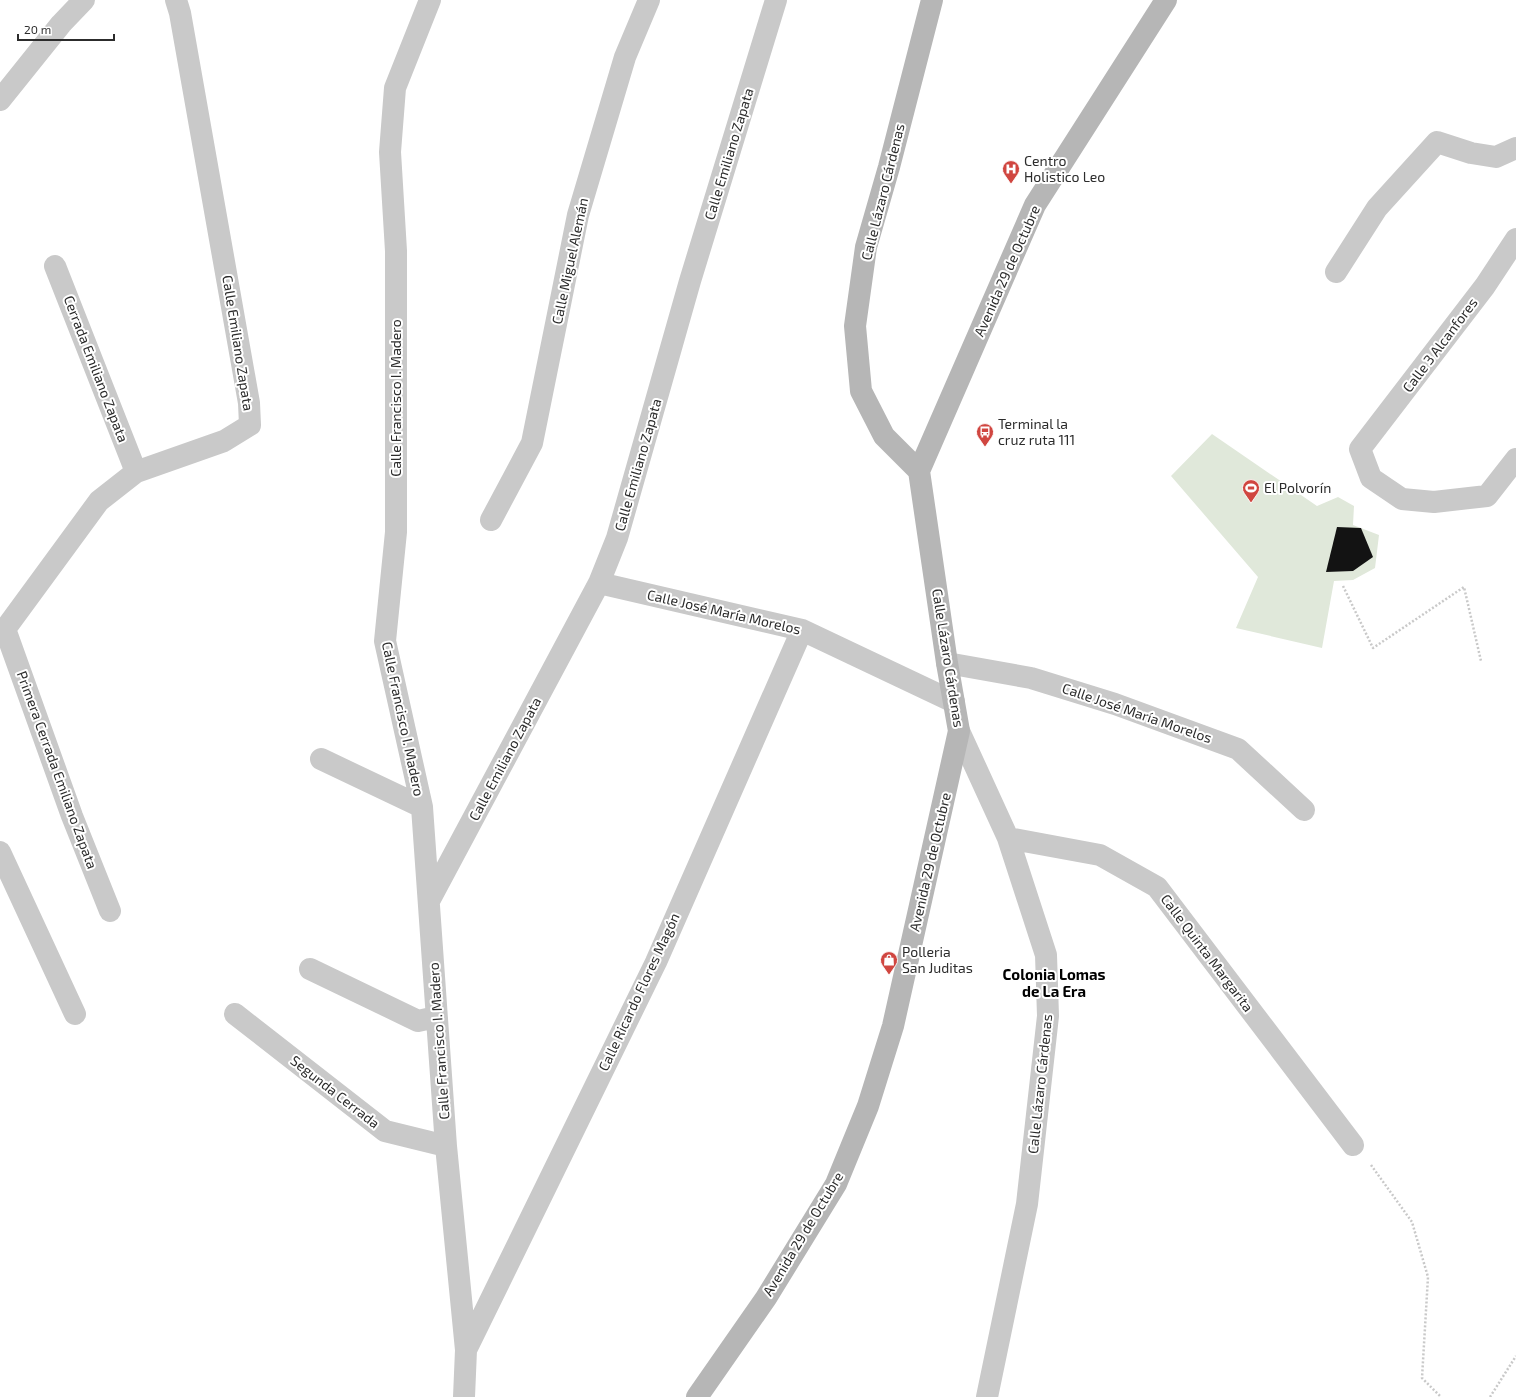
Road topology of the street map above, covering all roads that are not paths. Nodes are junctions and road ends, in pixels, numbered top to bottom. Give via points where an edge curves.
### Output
1 (84, 0) edge
2 (176, 0) edge
3 (430, 0) edge
4 (649, 0) edge
5 (776, 0) edge
6 (932, 0) edge
7 (1166, 0) edge
8 (0, 100) edge
9 (1516, 148) edge
10 (1516, 239) edge
11 (55, 266) dead end
12 (1336, 272) dead end
13 (1516, 459) edge
14 (920, 471) junction
15 (136, 472) junction
16 (491, 520) dead end
17 (599, 583) junction
18 (802, 630) junction
19 (2, 633) edge
20 (947, 663) junction
21 (954, 702) junction
22 (959, 731) junction
23 (321, 759) dead end
24 (422, 807) junction
25 (1304, 810) dead end
26 (1008, 838) junction
27 (0, 852) edge
28 (429, 901) junction
29 (110, 911) dead end
30 (310, 969) dead end
31 (75, 1014) dead end
32 (235, 1014) dead end
33 (436, 1017) junction
34 (1353, 1145) dead end
35 (446, 1146) junction
36 (466, 1350) junction
37 (464, 1397) edge
38 (697, 1397) edge
39 (987, 1397) edge

1 - 8 street via 61,24
2 - 15 street, Calle Emiliano Zapata via 249,403 250,425 224,442
3 - 24 street, Calle Francisco I. Madero via 395,88 390,152 396,251 396,532 385,641
4 - 16 street, Calle Miguel Alemán via 625,57 578,215 532,443
5 - 17 street, Calle Emiliano Zapata via 690,280 617,538
6 - 14 street, Calle Lázaro Cárdenas via 866,247 855,326 861,391 884,436
7 - 14 street, Avenida 29 de Octubre via 1035,205
9 - 12 street via 1496,157 1471,153 1437,142 1378,208
10 - 13 street, Calle 3 Alcanfores via 1485,286 1360,449 1371,478 1402,499 1434,502 1487,496
11 - 15 street, Cerrada Emiliano Zapata
14 - 20 street, Calle Lázaro Cárdenas
15 - 19 street, Calle Emiliano Zapata via 99,501
17 - 18 street, Calle José María Morelos
17 - 28 street, Calle Emiliano Zapata
18 - 21 street, Calle José María Morelos
18 - 36 street, Calle Ricardo Flores Magón via 656,962
19 - 29 street, Primera Cerrada Emiliano Zapata
20 - 21 street, Calle Lázaro Cárdenas
20 - 25 street, Calle José María Morelos via 1031,678 1115,704 1238,749
21 - 22 street, Calle Lázaro Cárdenas
22 - 26 street, Calle Lázaro Cárdenas
22 - 38 street, Avenida 29 de Octubre via 893,1026 868,1106 836,1184 766,1298
23 - 24 street
24 - 28 street, Calle Francisco I. Madero
26 - 34 street, Calle Quinta Margarita via 1100,854 1157,887
26 - 39 street, Calle Lázaro Cárdenas via 1046,955 1048,1016 1027,1204
27 - 31 street
28 - 33 street, Calle Francisco I. Madero
30 - 33 street via 418,1021
32 - 35 street, Segunda Cerrada via 385,1131
33 - 35 street, Calle Francisco I. Madero
35 - 36 street, Calle Francisco I. Madero
36 - 37 street, Calle Francisco I. Madero

